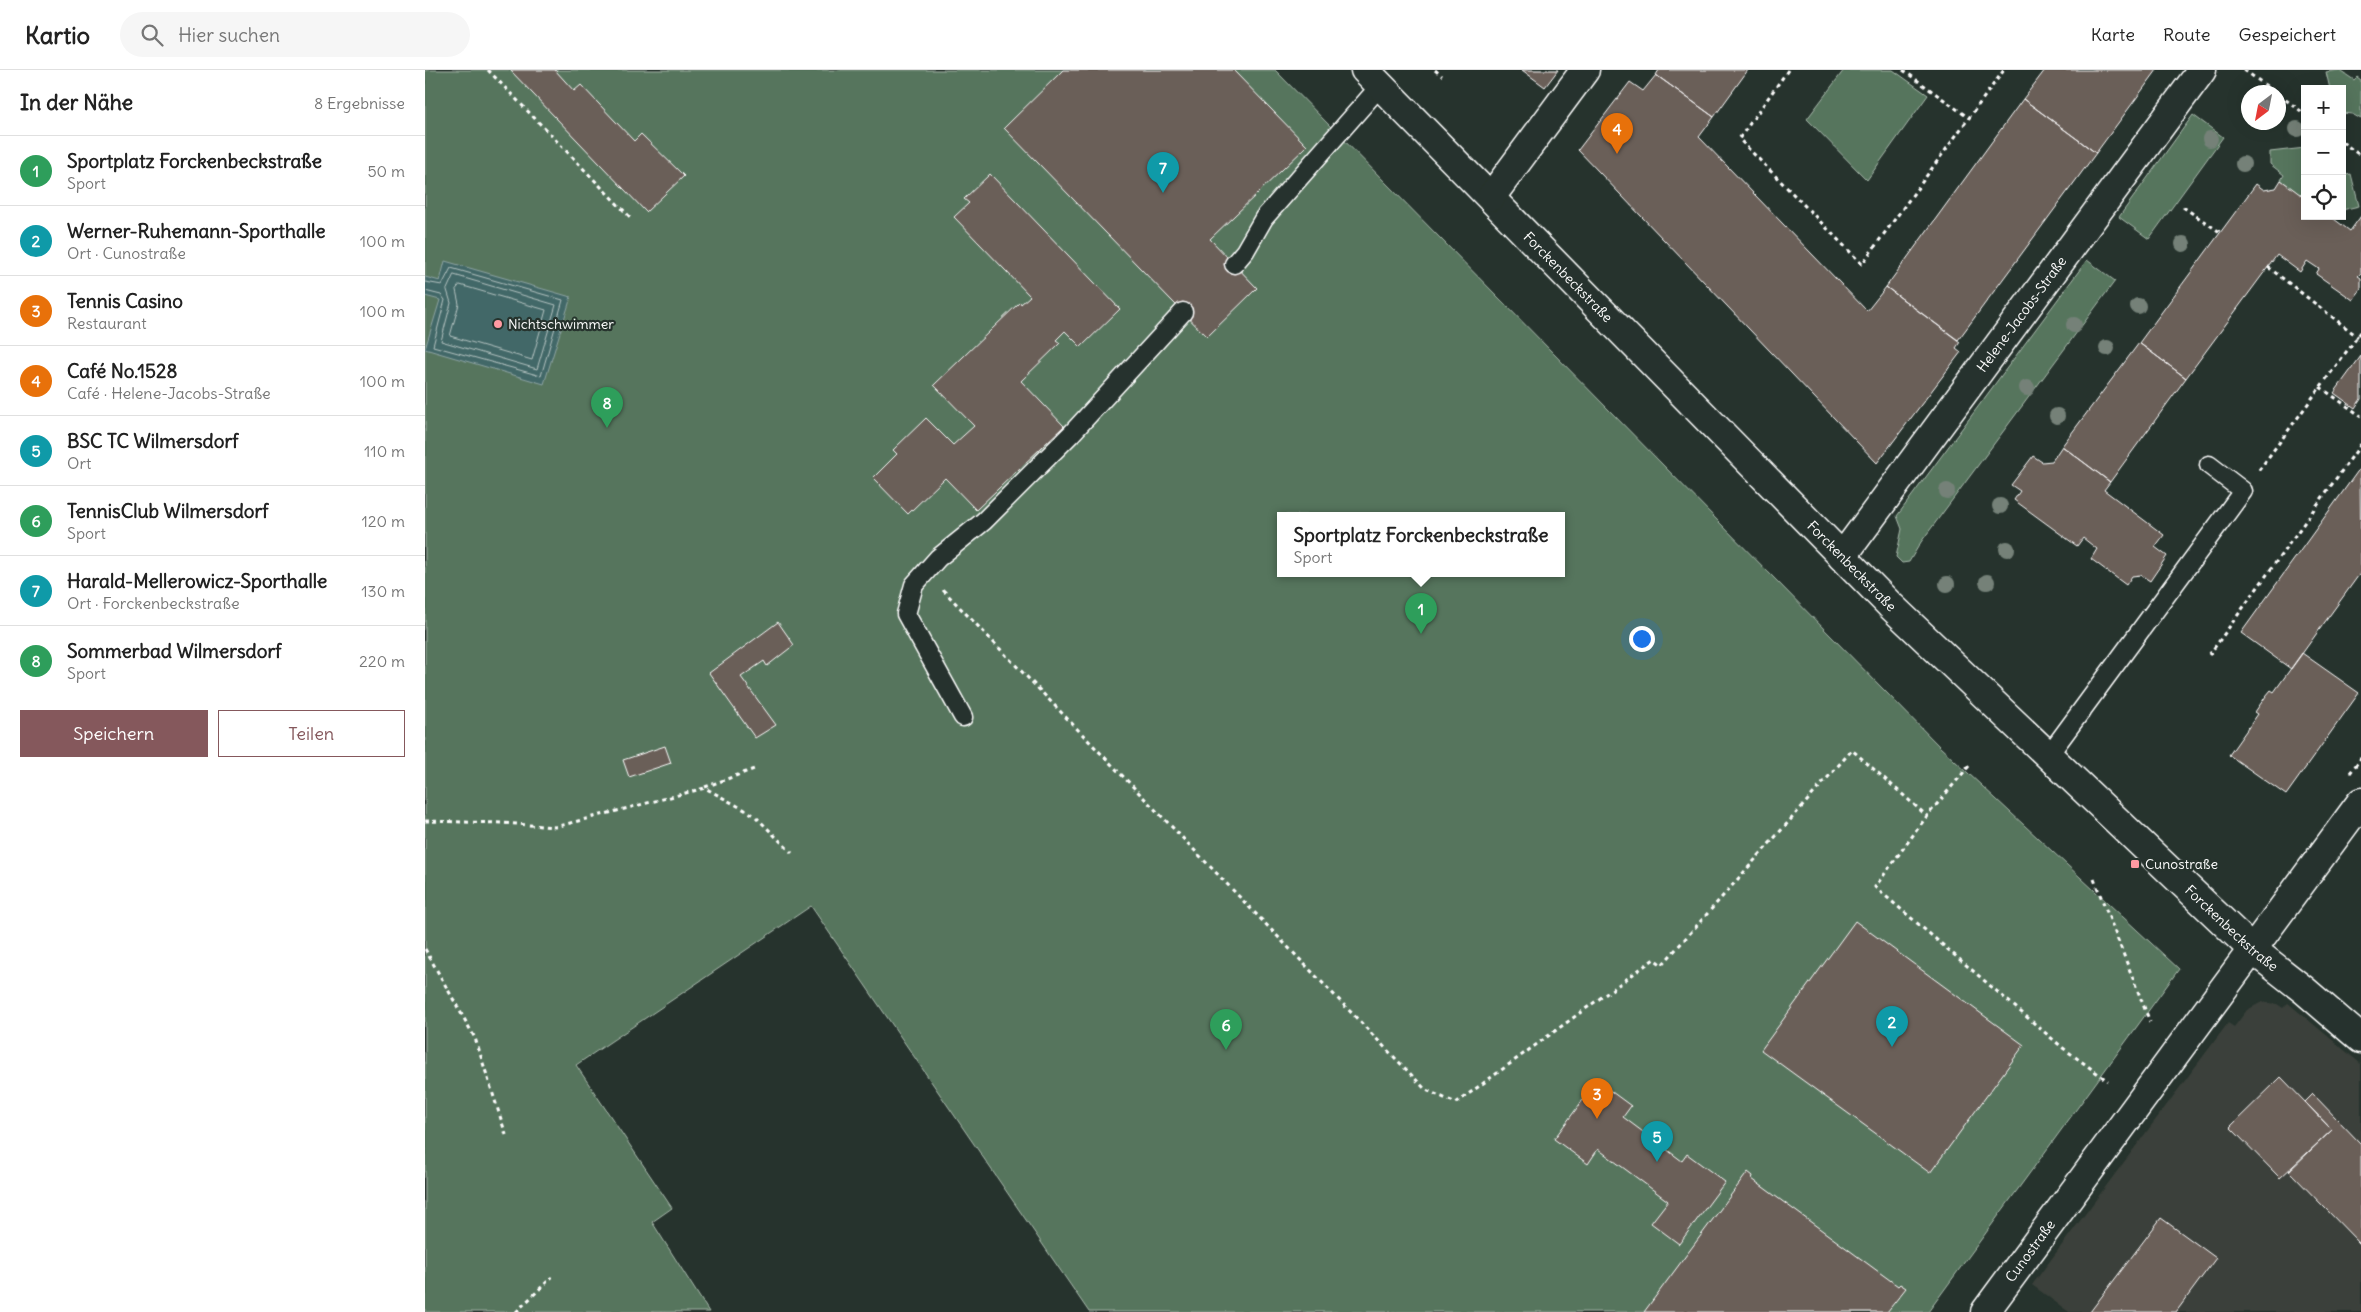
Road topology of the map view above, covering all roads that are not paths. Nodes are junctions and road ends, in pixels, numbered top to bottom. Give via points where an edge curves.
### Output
1 (1585, 70) edge
2 (2202, 70) edge
3 (1373, 78) edge
4 (1491, 198) junction
5 (1234, 264) dead end
6 (1183, 312) dead end
7 (2209, 465) dead end
8 (1842, 557) junction
9 (963, 717) dead end
10 (2048, 756) junction
11 (2361, 802) edge
12 (2253, 950) junction
13 (2361, 1039) edge
14 (1985, 1312) edge

1 - 4 street
2 - 8 street, Helene-Jacobs-Straße
3 - 4 street, Forckenbeckstraße
3 - 5 lane via 1264,218
4 - 8 street, Forckenbeckstraße
6 - 9 lane via 1072,433 984,520 938,558 914,585 906,614
7 - 10 lane via 2243,491
8 - 10 street, Forckenbeckstraße
10 - 12 street, Forckenbeckstraße
11 - 12 street, Cunostraße
12 - 13 street, Forckenbeckstraße
12 - 14 street, Cunostraße

